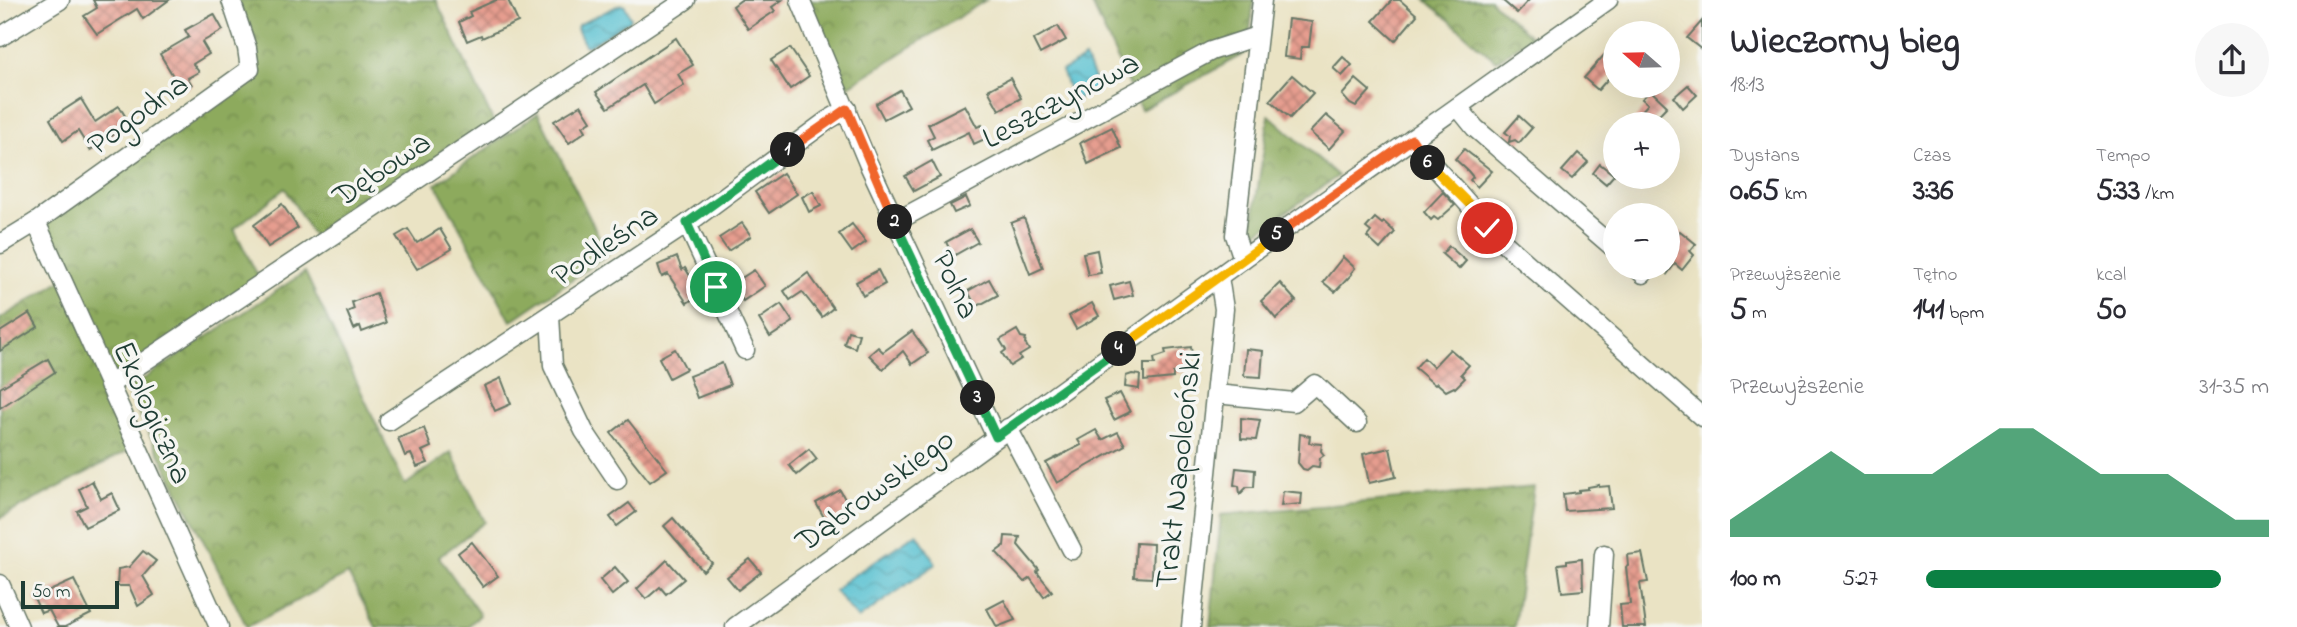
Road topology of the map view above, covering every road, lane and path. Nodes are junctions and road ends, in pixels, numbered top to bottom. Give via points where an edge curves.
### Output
1 (60, 0) edge
2 (231, 0) edge
3 (686, 0) edge
4 (800, 0) edge
5 (1262, 0) edge
6 (1608, 0) edge
7 (1257, 36) junction
8 (0, 37) edge
9 (1458, 107) junction
10 (847, 109) junction
11 (1412, 139) junction
12 (36, 222) junction
13 (895, 222) junction
14 (687, 223) junction
15 (1603, 239) edge
16 (0, 244) edge
17 (1242, 259) junction
18 (1219, 277) junction
19 (550, 316) junction
20 (745, 350) dead end
21 (109, 385) junction
22 (1216, 394) junction
23 (1702, 416) edge
24 (389, 421) dead end
25 (1357, 423) dead end
26 (1002, 433) junction
27 (617, 480) dead end
28 (1072, 550) dead end
29 (1604, 554) dead end
30 (0, 584) edge
31 (19, 627) edge
32 (219, 627) edge
33 (735, 627) edge
34 (1191, 627) edge
35 (1599, 627) edge

1 - 8 street
2 - 12 street, Pogodna via 250,69
3 - 21 street, Dębowa
4 - 10 street, Polna
5 - 7 street
6 - 9 street, Dąbrowskiego
7 - 13 street, Leszczynowa via 1211,51
7 - 17 street via 1236,234
9 - 11 street, Dąbrowskiego
9 - 15 street via 1475,128
10 - 13 street, Polna
10 - 14 street, Podleśna
11 - 17 street, Dąbrowskiego
11 - 23 street via 1487,228
12 - 16 street, Pogodna
12 - 21 street, Ekologiczna
13 - 26 street, Polna
14 - 19 street, Podleśna
14 - 20 street
17 - 18 street, Dąbrowskiego
18 - 22 street, Trakt Napoleoński via 1224,309
18 - 26 street, Dąbrowskiego
19 - 24 street, Podleśna
19 - 27 street via 553,366 584,431
21 - 32 street, Ekologiczna
22 - 25 street via 1294,401 1315,384
22 - 34 street, Trakt Napoleoński
26 - 28 street, Polna
26 - 33 street, Dąbrowskiego
29 - 35 street
30 - 31 street

